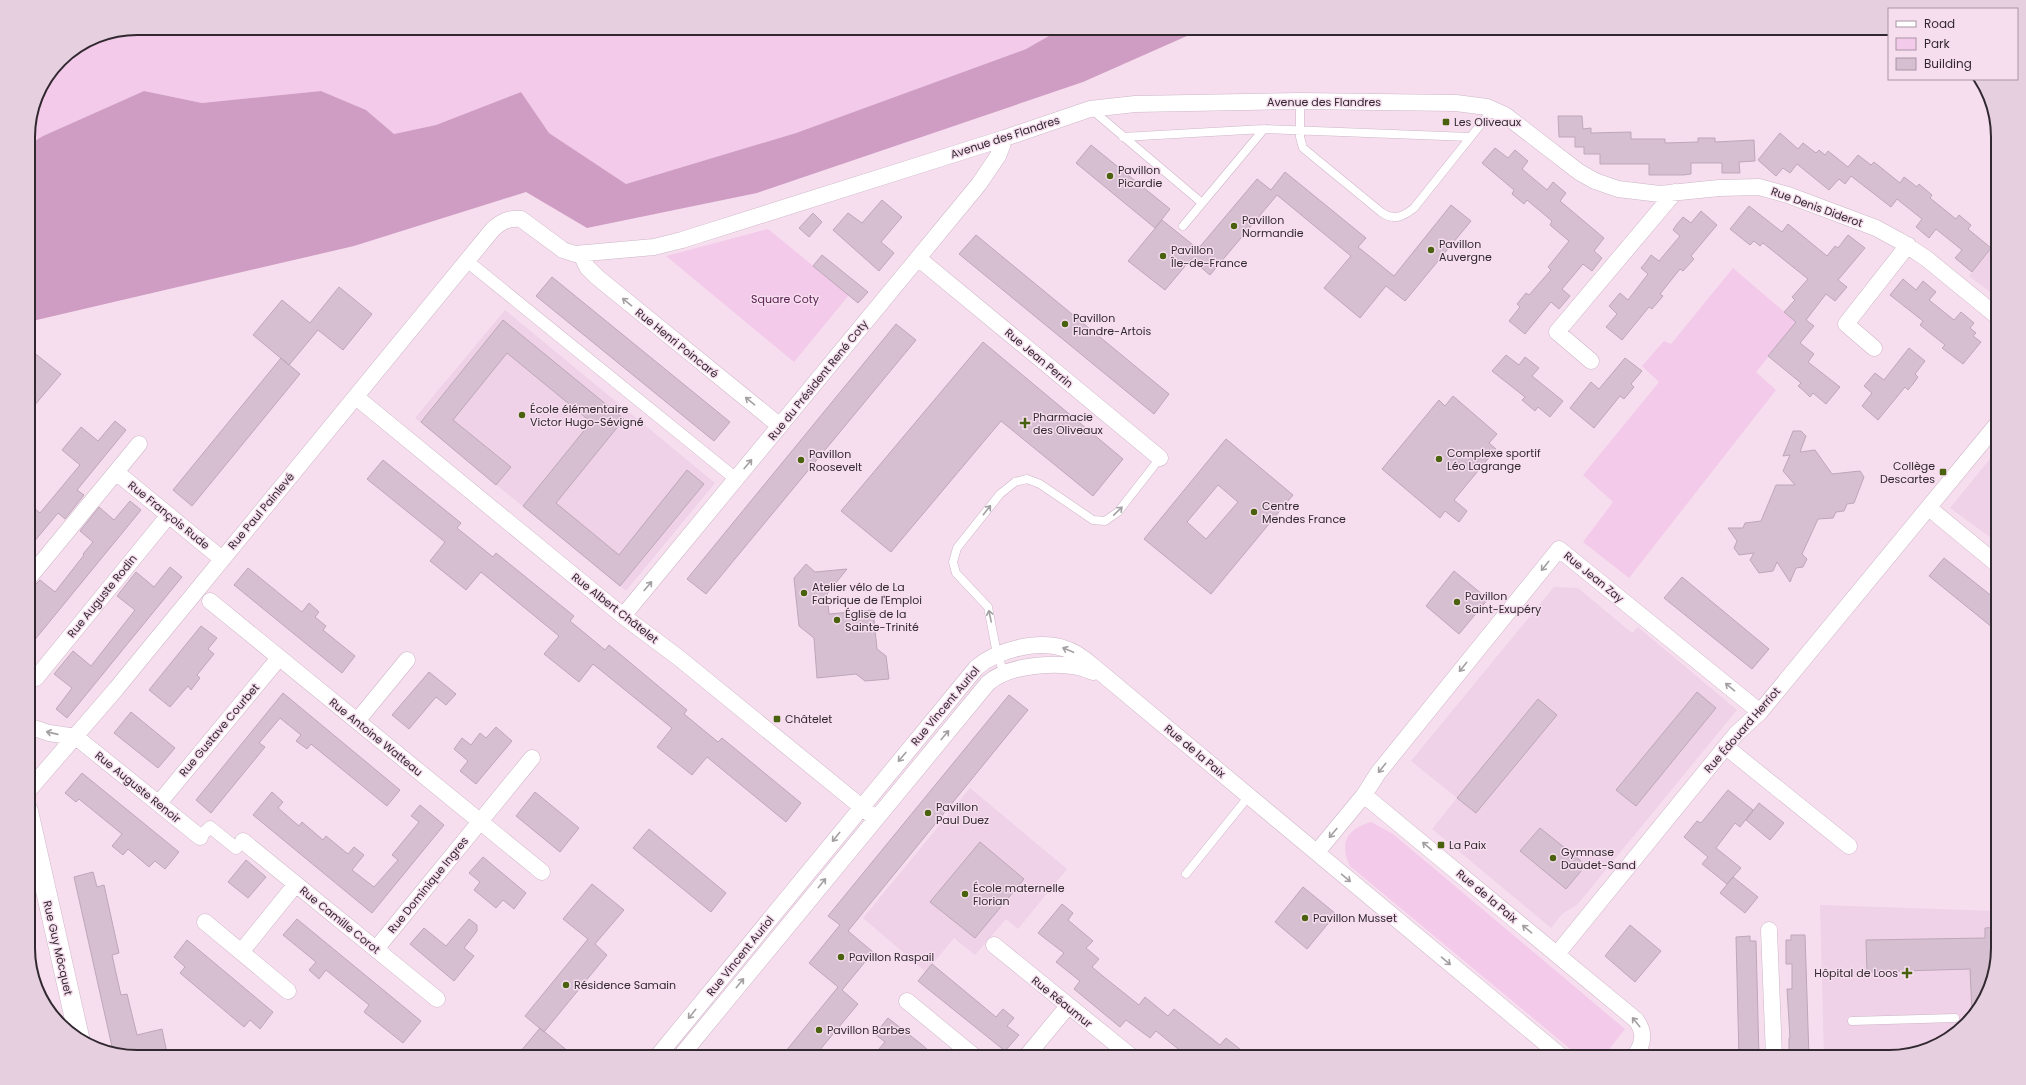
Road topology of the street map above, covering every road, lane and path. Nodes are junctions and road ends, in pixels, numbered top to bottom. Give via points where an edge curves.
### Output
1 (1300, 101) junction
2 (1090, 109) junction
3 (1493, 109) junction
4 (1264, 129) junction
5 (1300, 131) junction
6 (1533, 136) joint
7 (1124, 137) junction
8 (1470, 137) junction
9 (1005, 138) junction
10 (1674, 192) junction
11 (1202, 203) junction
12 (1183, 226) dead end
13 (493, 229) joint
14 (1908, 245) junction
15 (581, 254) junction
16 (918, 258) junction
17 (467, 261) junction
18 (1991, 311) edge
19 (1874, 348) dead end
20 (1591, 362) dead end
21 (356, 397) junction
22 (780, 426) junction
23 (1991, 432) edge
24 (139, 444) dead end
25 (1160, 458) joint
26 (116, 472) junction
27 (736, 479) junction
28 (1929, 508) junction
29 (168, 515) junction
30 (222, 558) junction
31 (1991, 559) edge
32 (35, 570) edge
33 (210, 601) dead end
34 (623, 616) junction
35 (998, 654) junction
36 (279, 658) junction
37 (407, 660) dead end
38 (1004, 673) junction
39 (36, 678) dead end
40 (1111, 681) junction
41 (1760, 712) junction
42 (357, 721) junction
43 (35, 728) edge
44 (76, 737) junction
45 (1726, 747) junction
46 (532, 758) dead end
47 (35, 783) edge
48 (1364, 795) junction
49 (1249, 796) junction
50 (159, 803) junction
51 (861, 807) junction
52 (875, 818) junction
53 (480, 822) junction
54 (200, 837) joint
55 (243, 841) joint
56 (35, 842) edge
57 (1849, 846) dead end
58 (1317, 852) junction
59 (542, 872) dead end
60 (1186, 874) dead end
61 (296, 884) junction
62 (205, 922) dead end
63 (1769, 930) dead end
64 (994, 945) dead end
65 (376, 949) junction
66 (241, 952) junction
67 (1557, 954) junction
68 (288, 991) dead end
69 (437, 999) dead end
70 (907, 1001) dead end
71 (1068, 1006) junction
72 (1955, 1018) dead end
73 (1852, 1021) dead end
74 (78, 1031) edge
75 (663, 1050) edge
76 (686, 1050) edge
77 (966, 1050) edge
78 (1032, 1050) edge
79 (1123, 1050) edge
80 (1554, 1050) edge
81 (1638, 1050) edge
82 (1774, 1050) edge

1 - 2 street, Avenue des Flandres via 1135,104
1 - 3 street, Avenue des Flandres via 1456,103
1 - 5 lane
2 - 7 lane
2 - 9 street, Avenue des Flandres
3 - 6 street, Avenue des Flandres
3 - 8 lane
4 - 5 lane
4 - 7 lane
4 - 11 lane
5 - 8 lane
5 - 8 lane via 1301,143 1308,153 1391,218 1404,215 1414,208
6 - 10 street, Rue Denis Diderot via 1572,167 1595,181 1629,191 1660,194
7 - 11 lane
9 - 15 street, Avenue des Flandres via 682,240 654,246
9 - 16 street, Rue du Président René Coty via 1003,147 990,170
10 - 14 street, Rue Denis Diderot via 1744,186 1772,190 1876,228
10 - 20 street via 1557,332
11 - 12 lane
13 - 15 street, Avenue des Flandres via 506,220 521,219 563,250
13 - 17 street, Rue Paul Painlevé
14 - 18 street, Rue Denis Diderot
14 - 19 street via 1846,324
22 -> 15 street, Rue Henri Poincaré via 597,278 587,267
16 - 22 street, Rue du Président René Coty
16 - 25 street, Rue Jean Perrin
17 - 21 street, Rue Paul Painlevé
17 - 27 street
21 - 30 street, Rue Paul Painlevé
21 - 34 street, Rue Albert Châtelet
27 -> 22 street, Rue du Président René Coty
23 - 28 street
24 - 26 street
35 -> 25 lane via 988,607 956,573 953,562 957,548 1000,494 1015,482 1027,480 1040,484 1093,520 1105,520 1118,512
26 - 29 street, Rue François Rude
26 - 32 street
34 -> 27 street, Rue du Président René Coty
28 - 31 street
28 - 41 street, Rue Édouard Herriot
29 - 30 street, Rue François Rude
29 - 39 street, Rue Auguste Rodin
30 - 44 street, Rue Paul Painlevé
33 - 36 street, Rue Antoine Watteau
34 - 51 street, Rue Albert Châtelet via 680,658
35 - 38 lane
40 -> 35 street, Rue Vincent Auriol via 1083,658 1062,648 1036,647
35 -> 51 street, Rue Vincent Auriol via 984,660 976,668
36 - 42 street, Rue Antoine Watteau
36 - 50 street, Rue Gustave Courbet
37 - 42 street
38 - 40 street, Rue Vincent Auriol via 1068,664 1085,668
52 -> 38 street, Rue Vincent Auriol via 988,683
40 - 49 street, Rue de la Paix
41 - 45 street, Rue Édouard Herriot
41 -> 48 street, Rue Jean Zay via 1559,549 1378,773
42 - 53 street, Rue Antoine Watteau
44 -> 43 street
44 - 47 street, Rue Paul Painlevé
44 - 50 street, Rue Auguste Renoir
45 - 57 street
45 - 67 street, Rue Édouard Herriot
46 - 53 street, Rue Dominique Ingres
48 -> 58 street
67 -> 48 street, Rue de la Paix
49 - 58 street, Rue de la Paix
49 - 60 lane
50 - 54 street, Rue Auguste Renoir
51 - 52 street, Rue Albert Châtelet
51 -> 75 street, Rue Vincent Auriol
76 -> 52 street, Rue Vincent Auriol
53 - 59 street, Rue Antoine Watteau
53 - 65 street, Rue Dominique Ingres
54 - 55 street via 210,827 236,848
55 - 61 street, Rue Camille Corot
56 - 74 street, Rue Guy Môcquet
58 -> 80 street, Rue de la Paix
61 - 65 street, Rue Camille Corot
61 - 66 street
62 - 66 street
63 - 82 street
64 - 71 street, Rue Réaumur
65 - 69 street, Rue Camille Corot
66 - 68 street
81 -> 67 street, Rue de la Paix via 1642,1040 1640,1025
70 - 77 street
71 - 78 street
71 - 79 street, Rue Réaumur
72 - 73 lane

